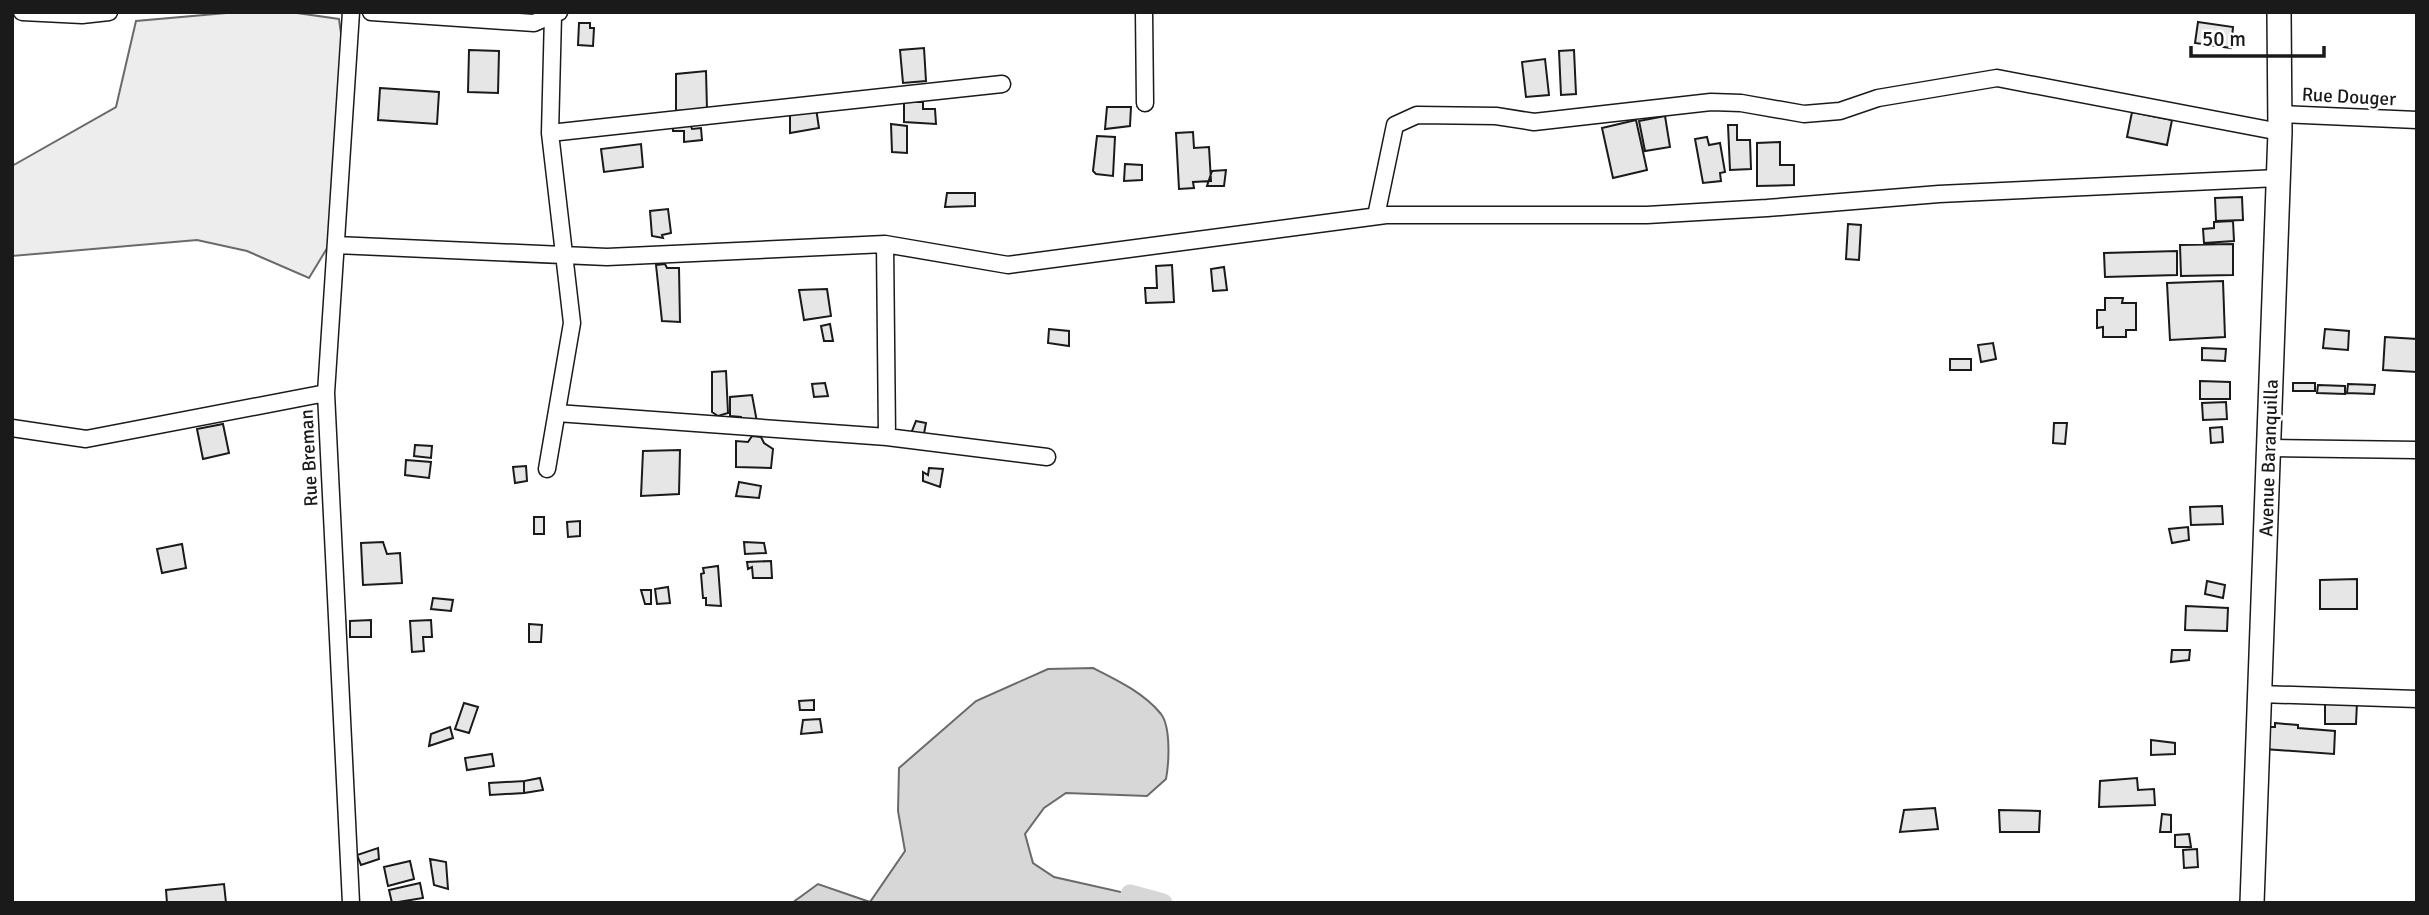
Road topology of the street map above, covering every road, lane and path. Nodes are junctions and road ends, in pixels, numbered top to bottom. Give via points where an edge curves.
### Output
1 (22, 12) edge
2 (109, 12) edge
3 (351, 12) edge
4 (371, 12) edge
5 (1144, 12) edge
6 (2279, 12) edge
7 (556, 13) edge
8 (1002, 84) dead end
9 (1145, 103) dead end
10 (2417, 120) edge
11 (2280, 123) junction
12 (550, 133) junction
13 (2278, 178) junction
14 (1376, 216) junction
15 (885, 244) junction
16 (336, 245) junction
17 (564, 256) junction
18 (326, 393) junction
19 (557, 413) junction
20 (12, 428) edge
21 (887, 437) junction
22 (2268, 448) junction
23 (2417, 450) edge
24 (1047, 457) dead end
25 (547, 469) dead end
26 (2259, 694) junction
27 (2417, 699) edge
28 (351, 903) edge
29 (2252, 903) edge

1 - 2 street
3 - 16 street, Rue Breman
4 - 7 street via 534,23
5 - 9 street
6 - 11 main road, Avenue Baranquilla
7 - 12 street
8 - 12 street
10 - 11 street, Rue Douger
11 - 13 main road, Avenue Baranquilla
11 - 14 street, Rue Douger via 1997,78 1878,99 1840,111 1804,114 1711,102 1534,122 1496,116 1417,115 1395,125
12 - 17 street
13 - 14 street via 1939,194 1647,215
13 - 22 main road, Avenue Baranquilla
14 - 15 street via 1008,265
15 - 17 street
15 - 21 street
16 - 17 street
16 - 18 street, Rue Breman
17 - 19 street via 572,323
18 - 20 street via 86,439
18 - 28 street, Rue Breman
19 - 21 street
19 - 25 street
21 - 24 street
22 - 23 street
22 - 26 main road, Avenue Baranquilla
26 - 27 street
26 - 29 main road, Avenue Baranquilla

